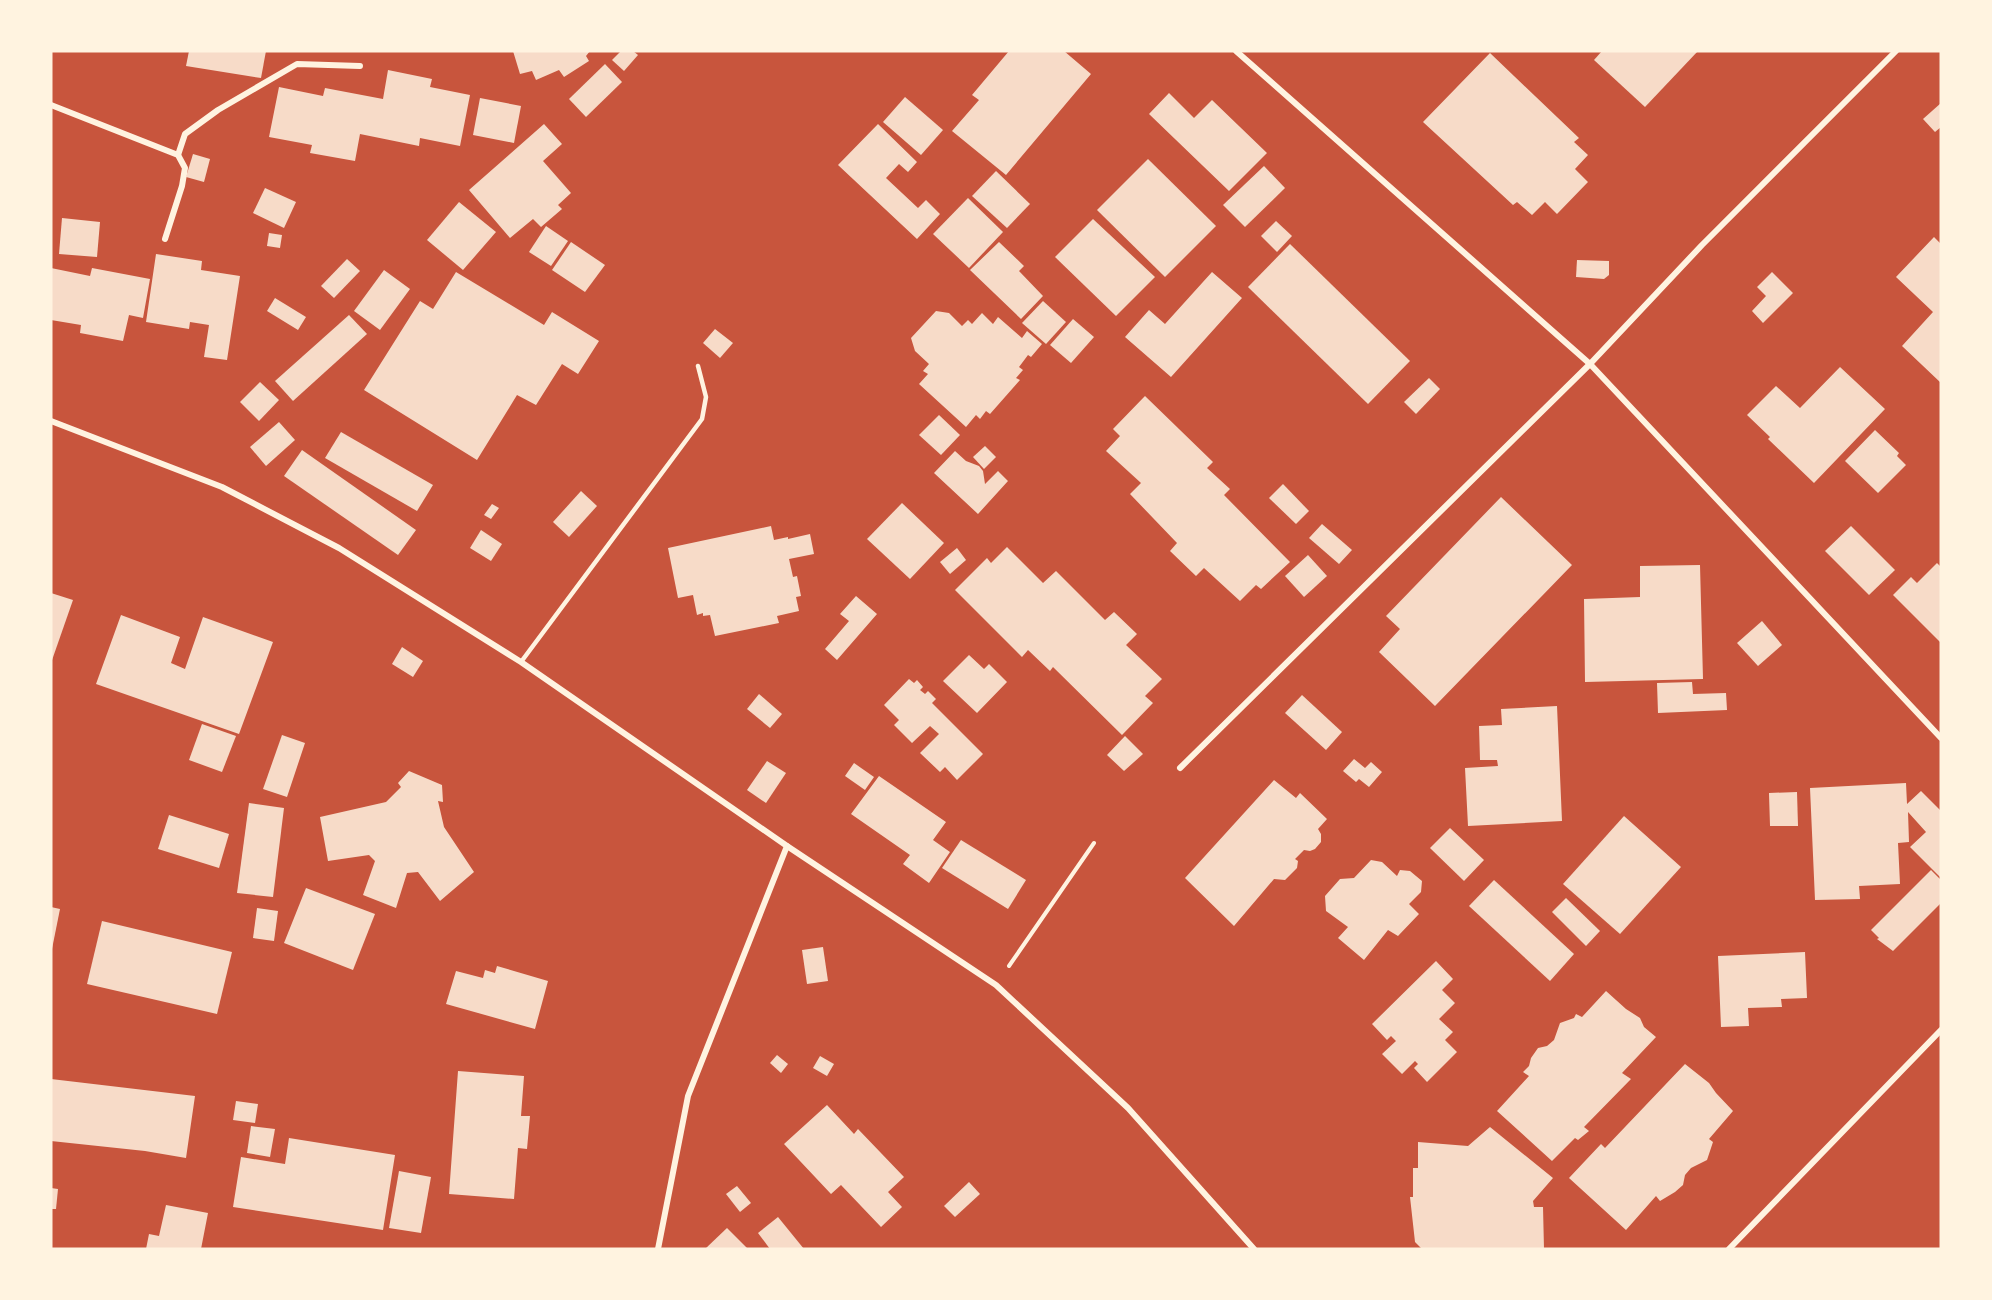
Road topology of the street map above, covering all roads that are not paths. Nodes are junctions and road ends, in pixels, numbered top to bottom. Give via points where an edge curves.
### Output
1 (1236, 51) edge
2 (1896, 51) edge
3 (360, 66) dead end
4 (51, 105) edge
5 (178, 155) junction
6 (165, 239) dead end
7 (1590, 364) junction
8 (698, 366) dead end
9 (51, 422) edge
10 (522, 662) junction
11 (1941, 738) edge
12 (1180, 768) dead end
13 (787, 846) junction
14 (1941, 1030) edge
15 (658, 1249) edge
16 (1254, 1249) edge
17 (1729, 1249) edge

1 - 7 street
2 - 7 street via 1702,245
3 - 5 street via 297,64 185,134
4 - 5 street
5 - 6 street via 185,168
7 - 11 street
7 - 12 street
8 - 10 lane via 706,397 702,419
9 - 10 street via 222,487 339,548
10 - 13 street
13 - 15 street via 688,1096
13 - 16 street via 996,985 1128,1108
14 - 17 street

